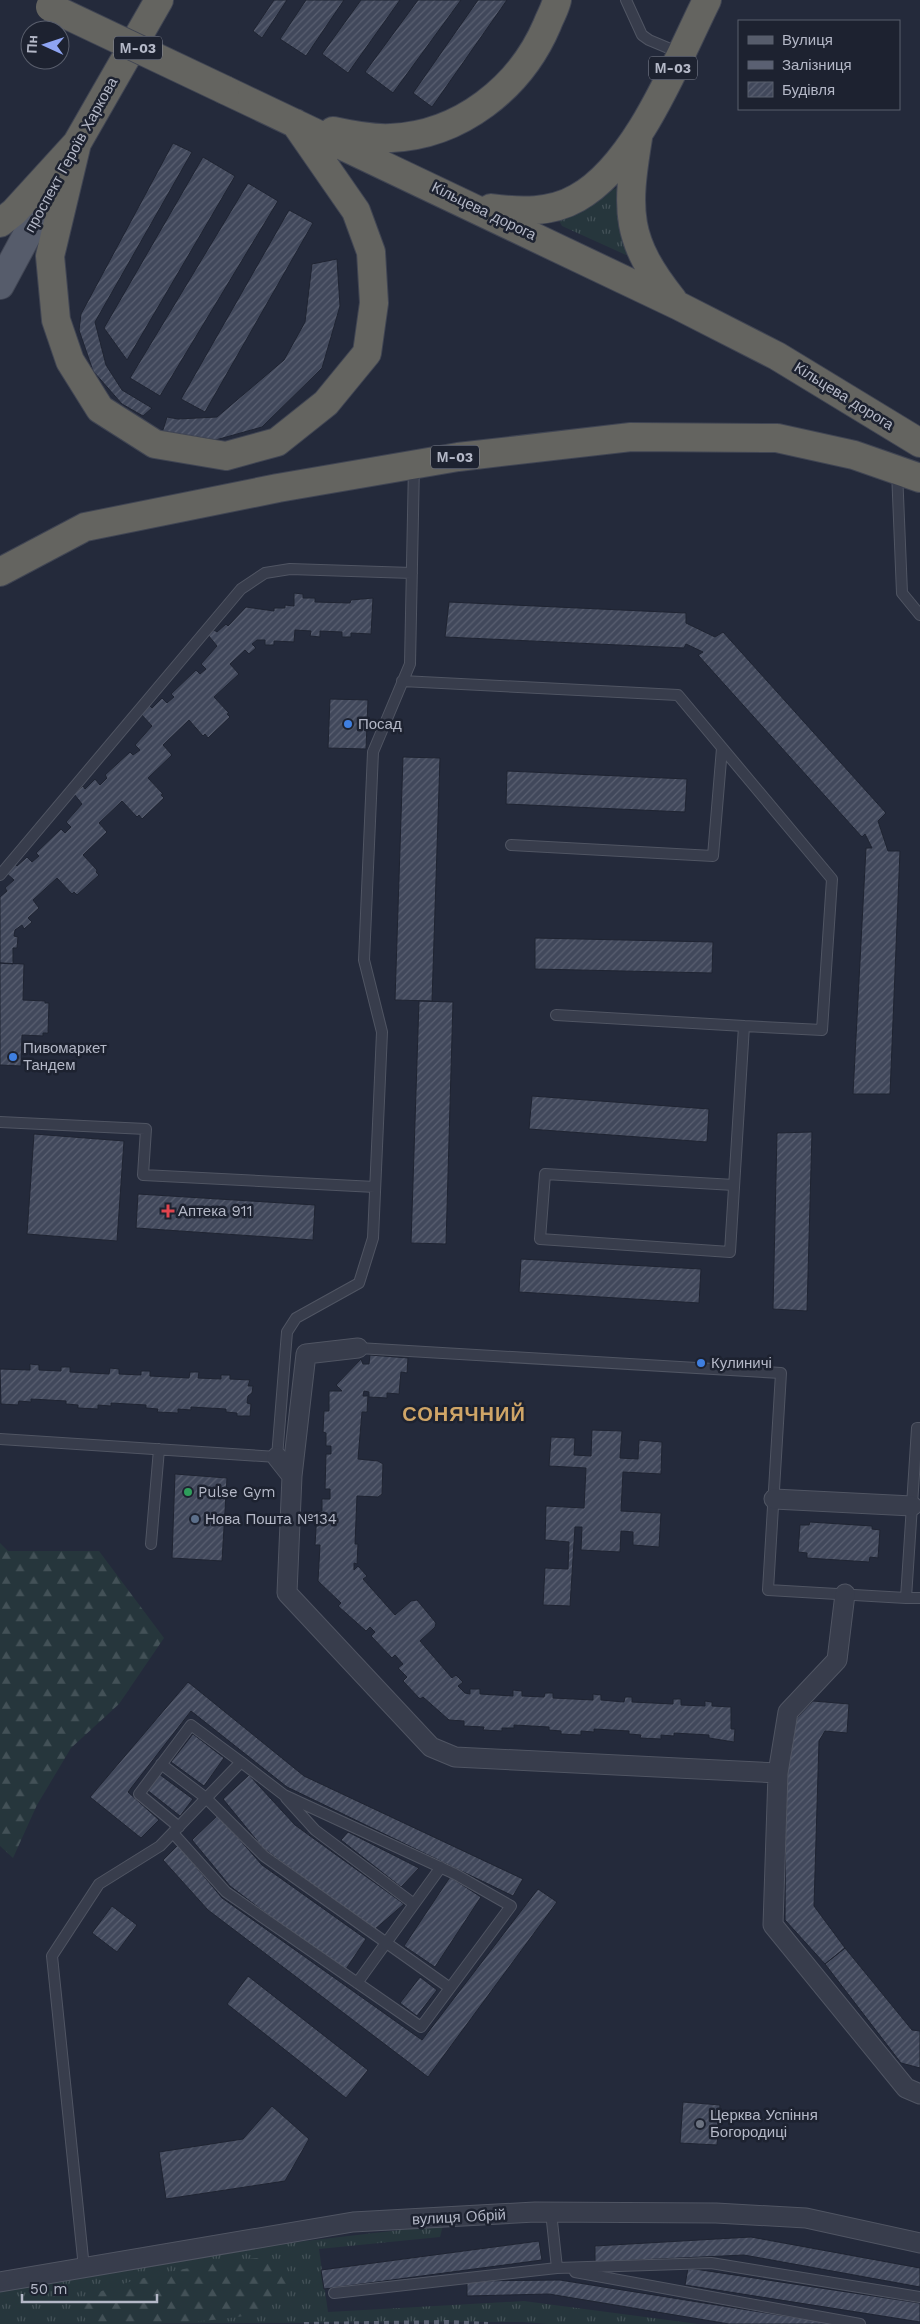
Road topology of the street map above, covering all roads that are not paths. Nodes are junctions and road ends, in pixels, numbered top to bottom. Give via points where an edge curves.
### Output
1 (159, 0) edge
2 (557, 0) edge
3 (626, 0) edge
4 (707, 0) edge
5 (43, 3) edge
6 (680, 53) junction
7 (295, 122) junction
8 (639, 136) junction
9 (77, 143) junction
10 (469, 204) junction
11 (0, 223) edge
12 (0, 285) edge
13 (677, 305) junction
14 (920, 443) edge
15 (414, 464) junction
16 (909, 474) edge
17 (0, 572) edge
18 (412, 573) junction
19 (920, 615) edge
20 (402, 681) junction
21 (722, 748) junction
22 (511, 845) dead end
23 (0, 876) edge
24 (556, 1015) dead end
25 (744, 1026) junction
26 (0, 1122) edge
27 (734, 1186) junction
28 (375, 1187) junction
29 (358, 1348) joint
30 (920, 1428) edge
31 (0, 1439) edge
32 (159, 1449) junction
33 (278, 1457) junction
34 (292, 1476) junction
35 (774, 1499) junction
36 (912, 1506) junction
37 (151, 1544) dead end
38 (845, 1594) junction
39 (906, 1598) junction
40 (920, 1598) edge
41 (241, 1762) junction
42 (160, 1764) junction
43 (778, 1773) junction
44 (284, 1795) junction
45 (206, 1798) junction
46 (176, 1830) junction
47 (441, 1867) junction
48 (414, 1904) junction
49 (385, 1941) junction
50 (357, 1983) junction
51 (450, 1988) junction
52 (920, 2094) edge
53 (551, 2212) junction
54 (920, 2243) edge
55 (84, 2268) junction
56 (557, 2268) junction
57 (0, 2282) edge
58 (334, 2293) dead end
59 (920, 2297) edge
60 (860, 2324) edge

1 - 9 highway, проспект Героїв Харкова / М-03
2 - 7 highway, М-03 via 538,46 510,83 478,110 444,128 390,138 342,133
3 - 6 lane via 642,35
4 - 6 highway, М-03
5 - 7 highway, Кільцева дорога / М-03, bridge
6 - 8 highway, М-03
7 - 9 highway, М-03 via 356,211 371,252 374,303 367,354 326,403 277,442 226,456 155,444 100,409 70,360 56,320 50,256
7 - 10 highway, Кільцева дорога / М-03
8 - 10 highway, М-03 via 603,179 576,199 533,211
8 - 13 highway, М-03 via 630,191 631,217 644,258
9 - 11 highway, М-03
9 - 12 main road, проспект Героїв Харкова
10 - 13 highway, Кільцева дорога / М-03
13 - 14 highway, Кільцева дорога / М-03 via 784,360
15 - 16 highway, М-03 via 631,437 777,438 854,455
15 - 17 highway, М-03 via 85,527
15 - 18 lane
16 - 19 lane via 902,593
18 - 20 lane via 410,664
18 - 23 lane via 290,569 265,573 241,589
20 - 21 lane via 678,695
20 - 28 lane via 373,752 364,960 382,1032
21 - 22 lane via 713,856
21 - 25 lane via 832,879 822,1030
24 - 25 lane
25 - 27 lane
26 - 28 lane via 146,1130 143,1175
27 - 27 lane via 545,1174 540,1239 730,1252
28 - 33 lane via 373,1238 359,1283 296,1318 287,1332
29 - 34 street via 306,1354
29 - 35 lane via 781,1373
30 - 36 lane via 917,1428
31 - 32 lane
32 - 33 lane
32 - 37 lane
33 - 34 street
34 - 43 street via 288,1593 432,1747 455,1757
35 - 36 street
35 - 38 lane via 768,1590
36 - 39 lane
38 - 39 lane
38 - 43 street via 837,1660 788,1712
39 - 40 lane
41 - 42 lane via 191,1725
41 - 44 lane
41 - 45 lane
42 - 45 lane
42 - 46 lane via 139,1794
43 - 52 street via 774,1925 906,2088
44 - 47 lane
44 - 48 lane via 315,1830
45 - 46 lane
45 - 49 lane via 264,1856
46 - 50 lane via 226,1892
46 - 55 lane via 160,1846 99,1884 52,1956
47 - 48 lane
47 - 51 lane via 511,1906
48 - 49 lane
49 - 50 lane
49 - 51 lane
50 - 51 lane via 421,2027
53 - 54 street, вулиця Обрій via 806,2218
53 - 55 street, вулиця Обрій via 352,2222
53 - 56 lane
55 - 57 street, вулиця Обрій
56 - 58 lane
56 - 59 lane via 711,2263
56 - 60 lane

